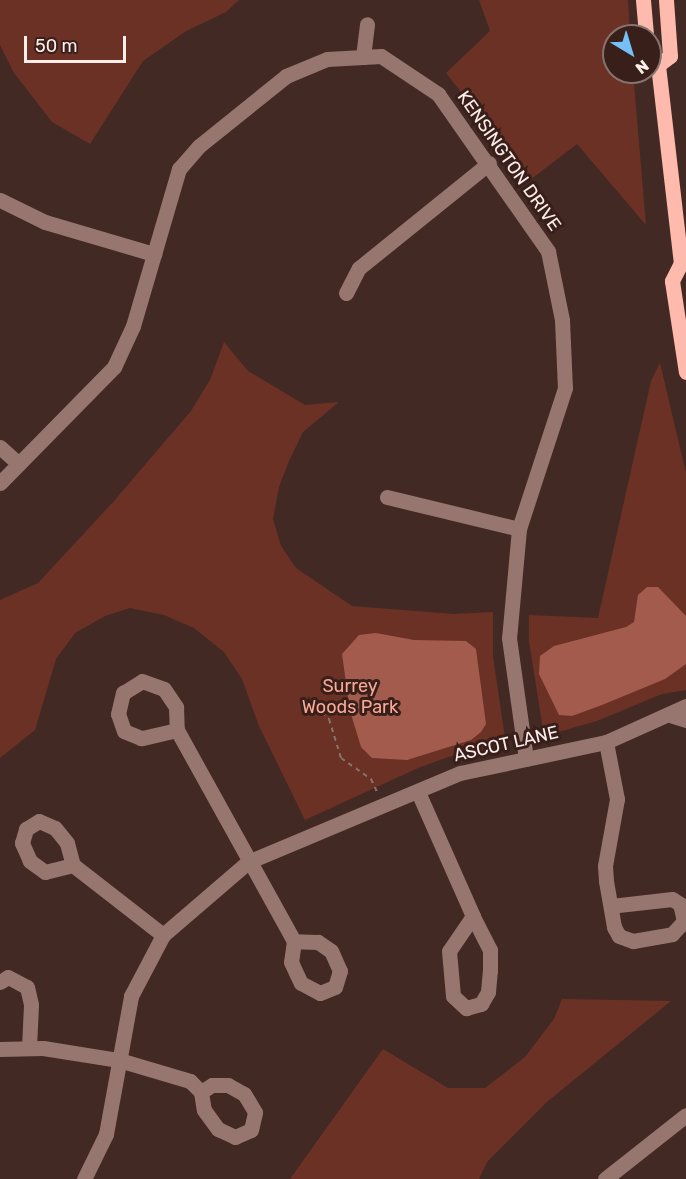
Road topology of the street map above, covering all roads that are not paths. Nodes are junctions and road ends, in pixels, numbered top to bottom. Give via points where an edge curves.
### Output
1 (643, 0) edge
2 (666, 0) edge
3 (367, 24) dead end
4 (645, 24) edge
5 (363, 57) junction
6 (662, 58) edge
7 (657, 84) edge
8 (489, 164) junction
9 (0, 200) edge
10 (154, 254) junction
11 (684, 265) edge
12 (346, 293) dead end
13 (686, 372) edge
14 (0, 447) edge
15 (19, 464) junction
16 (0, 483) edge
17 (387, 496) dead end
18 (519, 530) junction
19 (686, 706) edge
20 (670, 715) junction
21 (686, 720) edge
22 (177, 730) dead end
23 (606, 742) junction
24 (526, 759) junction
25 (418, 792) junction
26 (248, 861) junction
27 (73, 865) dead end
28 (611, 906) junction
29 (473, 916) junction
30 (164, 935) junction
31 (294, 941) dead end
32 (0, 982) edge
33 (28, 1048) junction
34 (0, 1049) edge
35 (119, 1060) junction
36 (201, 1092) dead end
37 (686, 1115) edge
38 (84, 1179) edge
39 (605, 1179) edge

1 - 4 main road
2 - 6 main road via 670,56
3 - 5 street
5 - 8 street, KENSINGTON DRIVE via 381,56 438,94
5 - 10 street, KENSINGTON DRIVE via 327,59 286,76 199,146 179,169
7 - 11 main road
8 - 12 street via 359,268
8 - 18 street, KENSINGTON DRIVE via 548,252 562,320 566,388
9 - 10 street via 45,222
10 - 15 street, KENSINGTON DRIVE via 133,326 114,368
11 - 13 main road via 672,281
14 - 15 street
15 - 16 street, KENSINGTON DRIVE
17 - 18 street
18 - 24 street, KENSINGTON DRIVE via 509,638
19 - 20 street, ASCOT LANE
20 - 21 street
20 - 23 street, ASCOT LANE
22 - 26 street
23 - 24 street, ASCOT LANE
23 - 28 street via 617,799 606,851
24 - 25 street, ASCOT LANE via 460,773
25 - 26 street, ASCOT LANE
25 - 29 street
26 - 30 street, ASCOT LANE
26 - 31 street
27 - 30 street
28 - 28 street via 614,927 625,940 672,934 684,921 680,904 672,898
29 - 29 street via 490,950 490,971 488,992 481,1004 465,1008 453,996 449,951
30 - 35 street, ASCOT LANE via 131,996
32 - 33 street via 8,977 27,987 31,1005
33 - 34 street
33 - 35 street
35 - 36 street via 190,1081
35 - 38 street, ASCOT LANE via 106,1134
37 - 39 street

